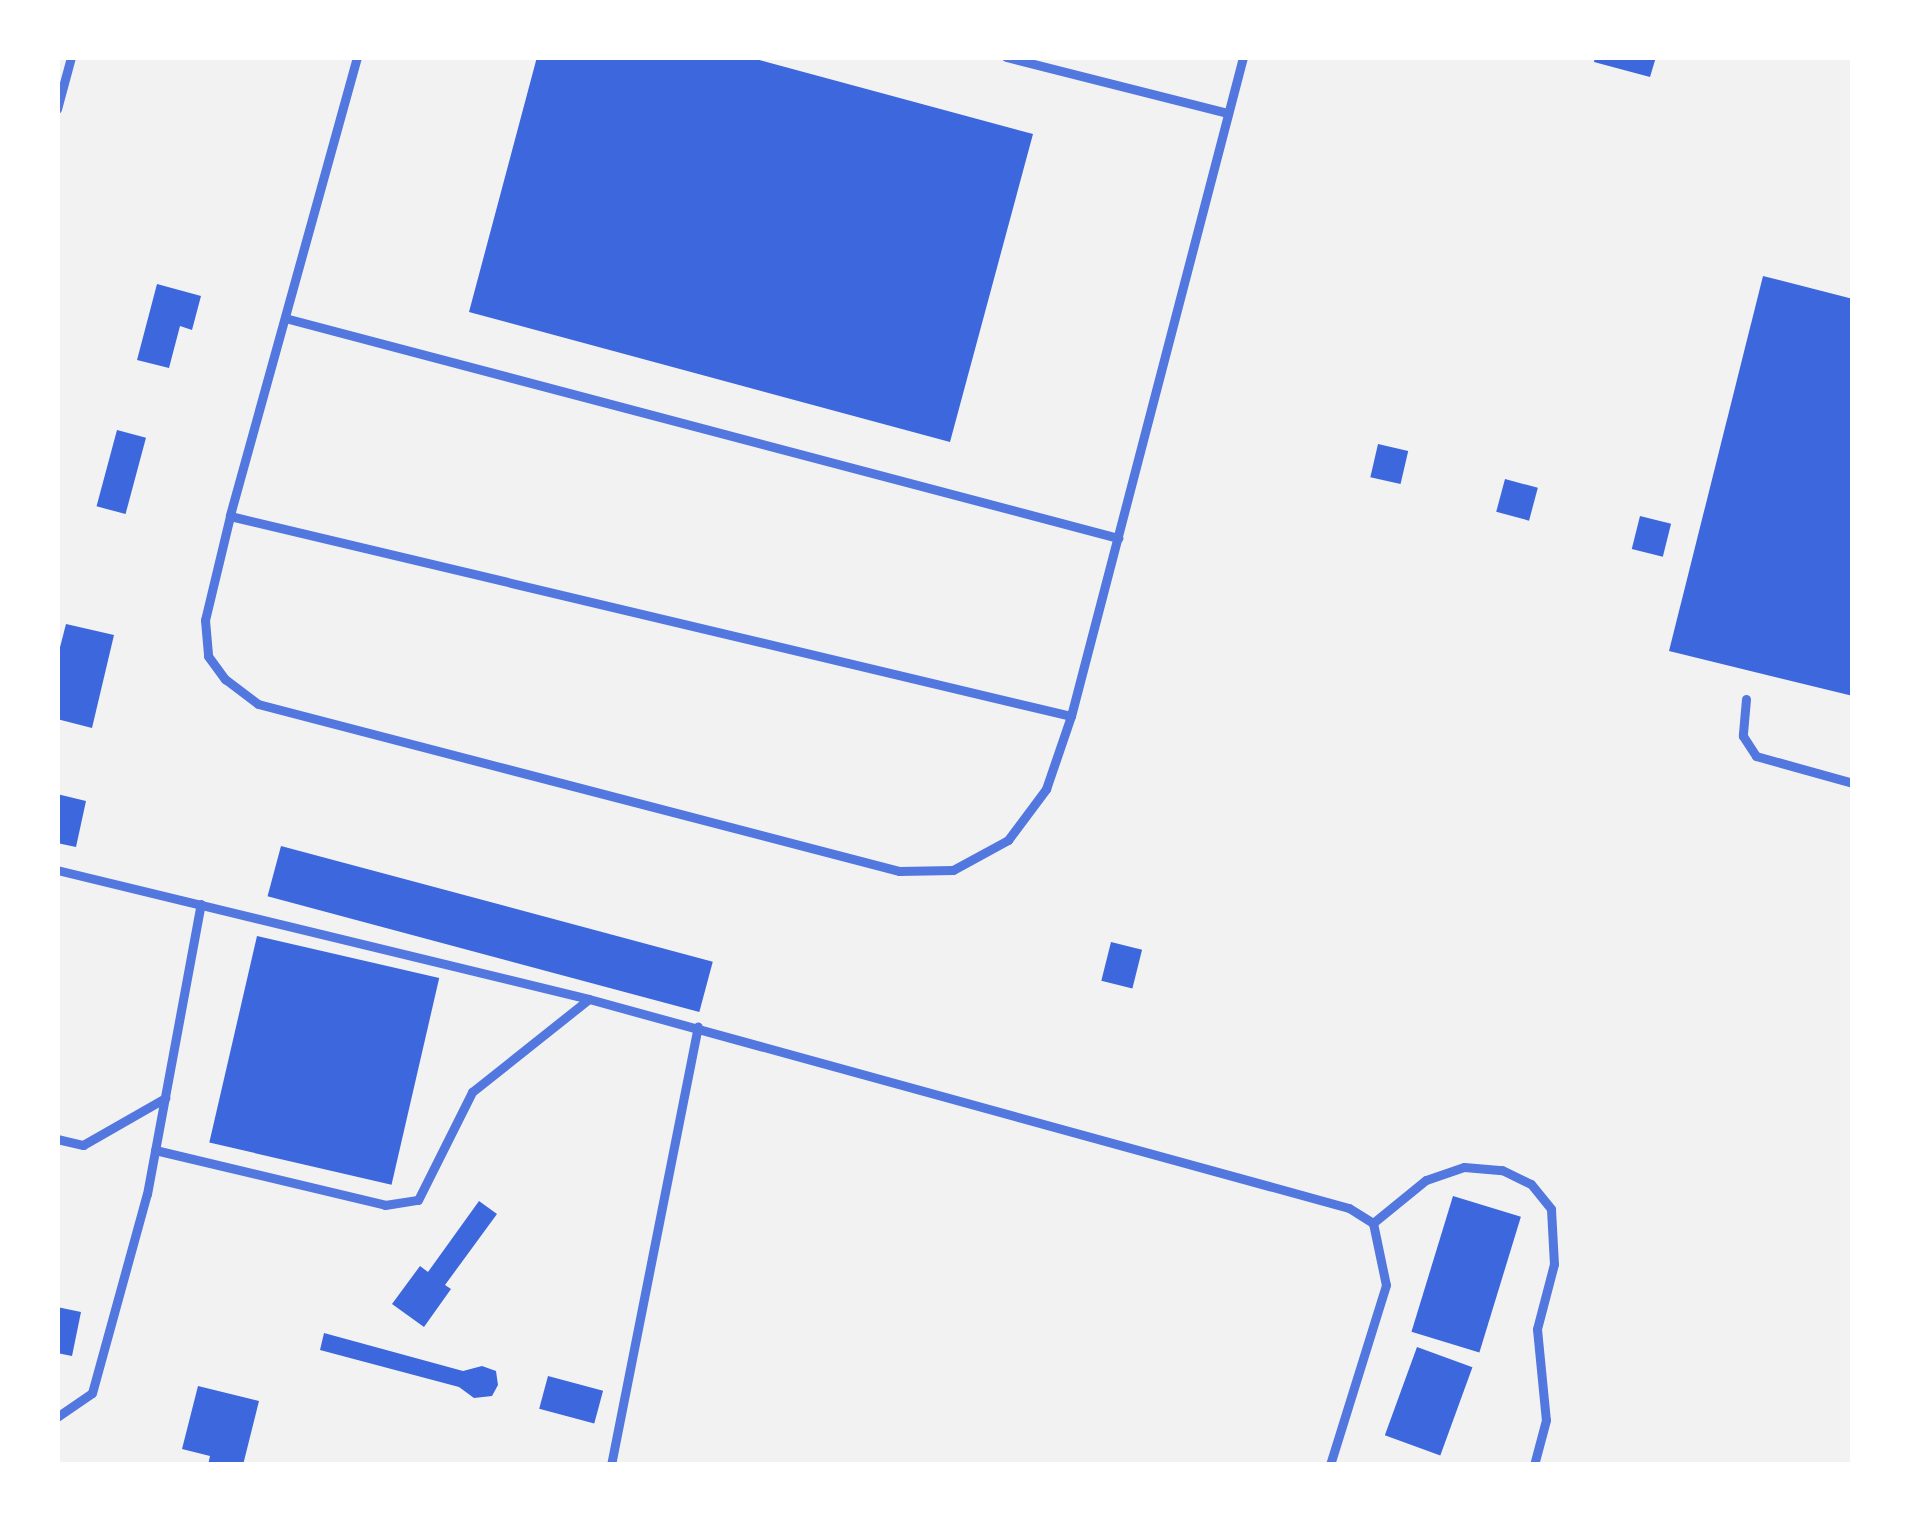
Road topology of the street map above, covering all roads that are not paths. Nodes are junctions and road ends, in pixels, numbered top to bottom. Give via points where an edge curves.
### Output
1 (71, 57) edge
2 (357, 57) edge
3 (1006, 57) edge
4 (1243, 57) edge
5 (57, 109) edge
6 (1228, 113) junction
7 (284, 318) junction
8 (230, 517) junction
9 (1118, 538) junction
10 (1746, 699) dead end
11 (1071, 716) junction
12 (1853, 783) edge
13 (57, 870) edge
14 (201, 904) junction
15 (589, 999) junction
16 (698, 1027) junction
17 (165, 1098) junction
18 (57, 1139) edge
19 (155, 1150) junction
20 (1372, 1223) junction
21 (57, 1417) edge
22 (611, 1465) edge
23 (1330, 1465) edge
24 (1534, 1465) edge

1 - 5 lane
2 - 7 lane
3 - 6 lane
4 - 6 lane
6 - 9 lane
7 - 8 lane
7 - 9 lane
8 - 11 lane
8 - 11 lane via 205,620 208,656 258,704 899,872 953,870 1008,840 1046,788
9 - 11 lane
10 - 12 lane via 1743,736 1756,756
13 - 14 lane
14 - 15 lane
14 - 17 lane
15 - 16 lane
15 - 19 lane via 472,1092 418,1200 386,1205
16 - 20 lane via 1234,1172 1349,1208
16 - 22 lane
17 - 18 lane via 82,1145
17 - 19 lane
19 - 21 lane via 92,1394
20 - 23 lane via 1386,1285
20 - 24 lane via 1426,1180 1464,1167 1502,1170 1531,1184 1551,1209 1554,1264 1537,1329 1546,1420

